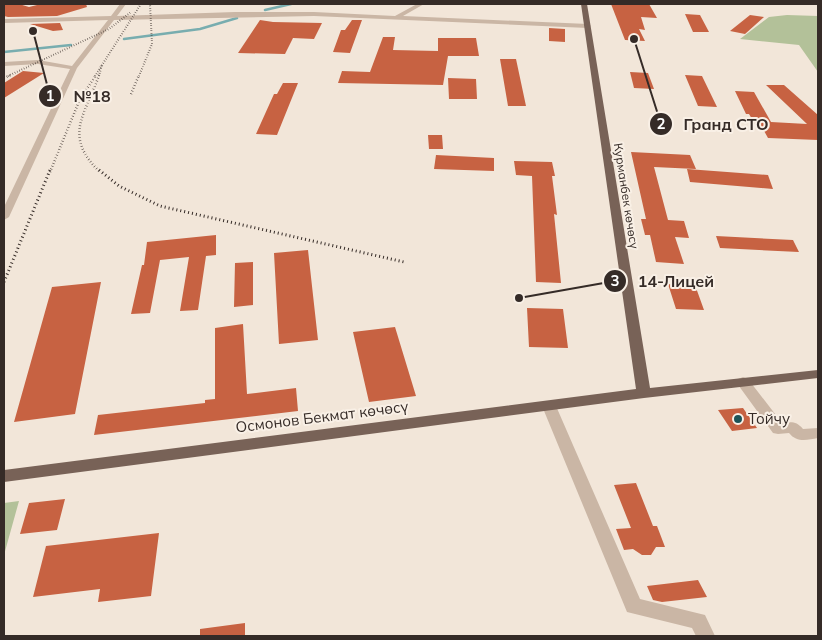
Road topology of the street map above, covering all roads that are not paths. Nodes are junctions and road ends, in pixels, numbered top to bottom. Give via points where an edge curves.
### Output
1 (123, 4) edge
2 (420, 4) edge
3 (584, 4) edge
4 (397, 17) junction
5 (110, 18) junction
6 (4, 22) edge
7 (588, 26) junction
8 (4, 64) edge
9 (74, 68) junction
10 (4, 217) edge
11 (818, 374) edge
12 (743, 382) junction
13 (644, 393) junction
14 (549, 406) junction
15 (818, 433) edge
16 (4, 476) edge
17 (706, 636) edge

1 - 5 street
2 - 4 street
3 - 7 main road, Курманбек көчөсү
4 - 5 street via 237,11
4 - 7 street
5 - 6 street
5 - 9 street
7 - 13 main road, Курманбек көчөсү
8 - 9 street via 38,62
9 - 10 street
11 - 12 main road, Осмонов Бекмат көчөсү
12 - 13 main road, Осмонов Бекмат көчөсү
12 - 15 street via 778,429 793,427 799,436
13 - 14 main road, Осмонов Бекмат көчөсү
14 - 16 main road, Осмонов Бекмат көчөсү
14 - 17 street via 634,606 698,621

